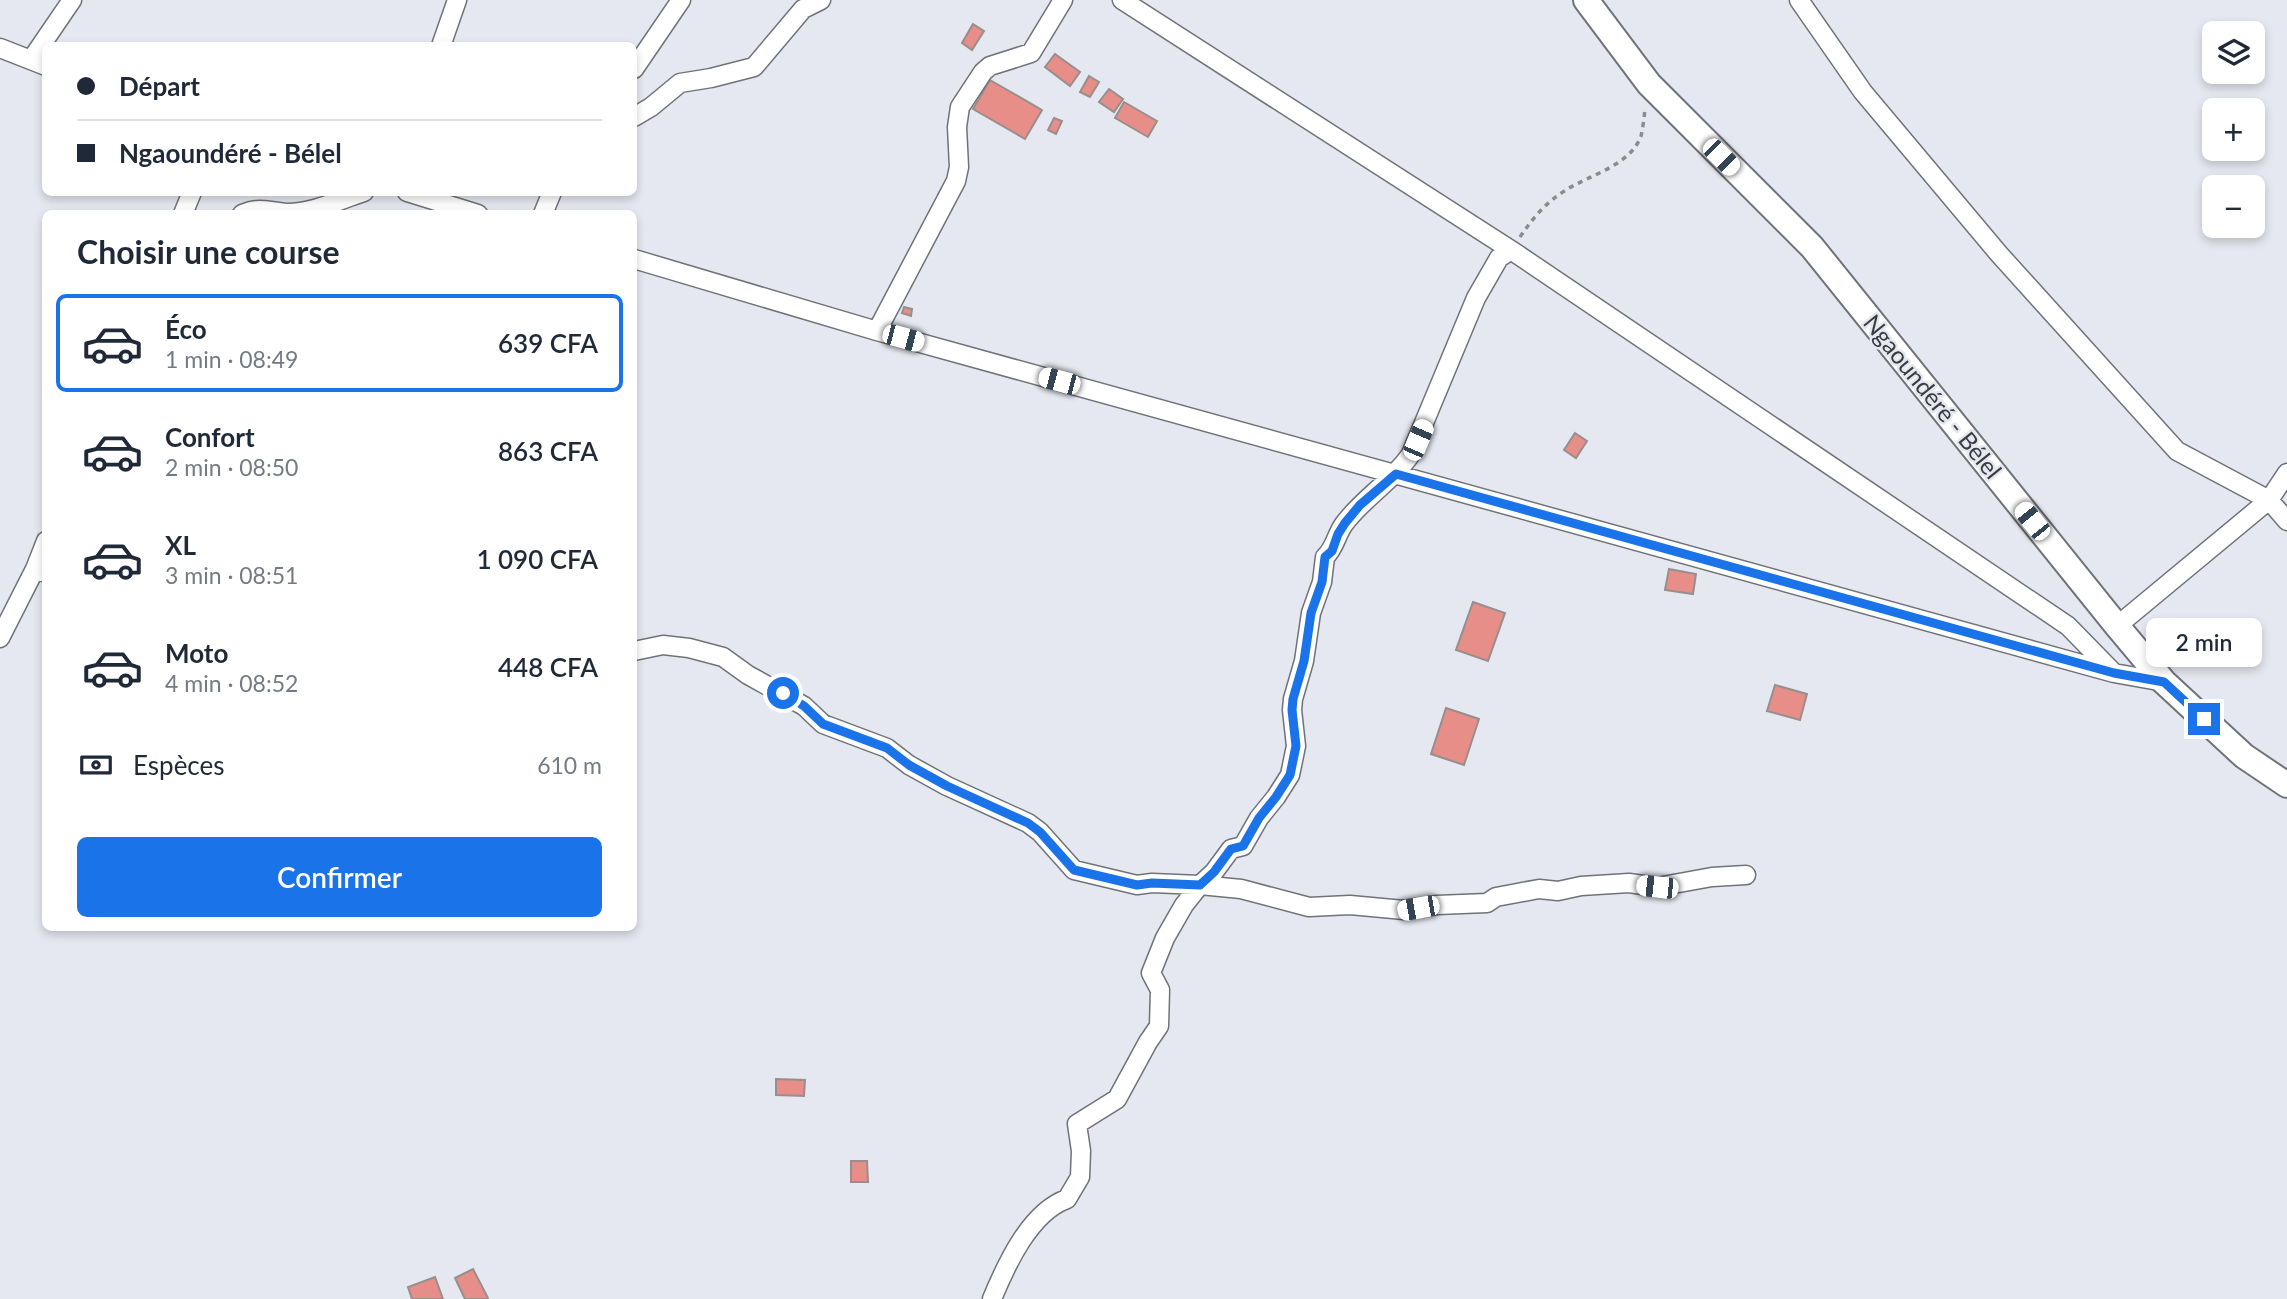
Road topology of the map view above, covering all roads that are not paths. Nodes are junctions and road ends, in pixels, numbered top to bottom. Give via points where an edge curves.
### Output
1 (72, 0) edge
2 (457, 0) edge
3 (681, 0) edge
4 (821, 0) edge
5 (1063, 0) edge
6 (1122, 0) edge
7 (1586, 0) edge
8 (1799, 0) edge
9 (49, 42) edge
10 (442, 42) edge
11 (0, 48) edge
12 (38, 63) edge
13 (637, 65) edge
14 (637, 115) edge
15 (352, 196) edge
16 (420, 196) edge
17 (306, 210) edge
18 (465, 210) edge
19 (1511, 250) junction
20 (637, 260) edge
21 (877, 331) junction
22 (1396, 474) junction
23 (2287, 474) edge
24 (2269, 500) junction
25 (2287, 520) edge
26 (40, 571) edge
27 (2117, 626) junction
28 (0, 638) edge
29 (637, 650) edge
30 (2114, 673) junction
31 (2164, 682) junction
32 (2287, 785) edge
33 (1746, 875) dead end
34 (1200, 885) junction
35 (992, 1299) edge

1 - 9 street
2 - 10 street
3 - 13 street
4 - 14 street via 803,9 754,67 680,83
5 - 21 street via 1031,53 990,66 960,107 956,181
6 - 19 street
7 - 27 main road, Ngaoundéré - Bélel via 1649,84 1812,247
8 - 24 street via 1863,92 1973,224 2177,451
11 - 12 street
15 - 17 street
16 - 18 street
19 - 22 street via 1499,258 1476,298 1418,440
19 - 30 street via 2068,626
20 - 21 street
21 - 22 street
22 - 30 street
22 - 34 street via 1360,505 1325,557 1293,699 1296,746 1290,775 1243,846 1231,849
23 - 24 street
24 - 25 street
24 - 27 street
26 - 28 street
27 - 31 main road, Ngaoundéré - Bélel
29 - 34 street via 663,645 723,657 804,706 823,724 887,748 947,786 1028,823 1074,870 1137,885
30 - 31 street
31 - 32 main road, Ngaoundéré - Bélel via 2244,756
33 - 34 street via 1657,887 1629,883 1539,889 1487,903 1404,911 1350,905 1309,907 1241,889
34 - 35 street via 1165,938 1150,973 1160,990 1159,1026 1117,1099 1077,1124 1080,1177 1067,1199 1053,1204 1022,1239

